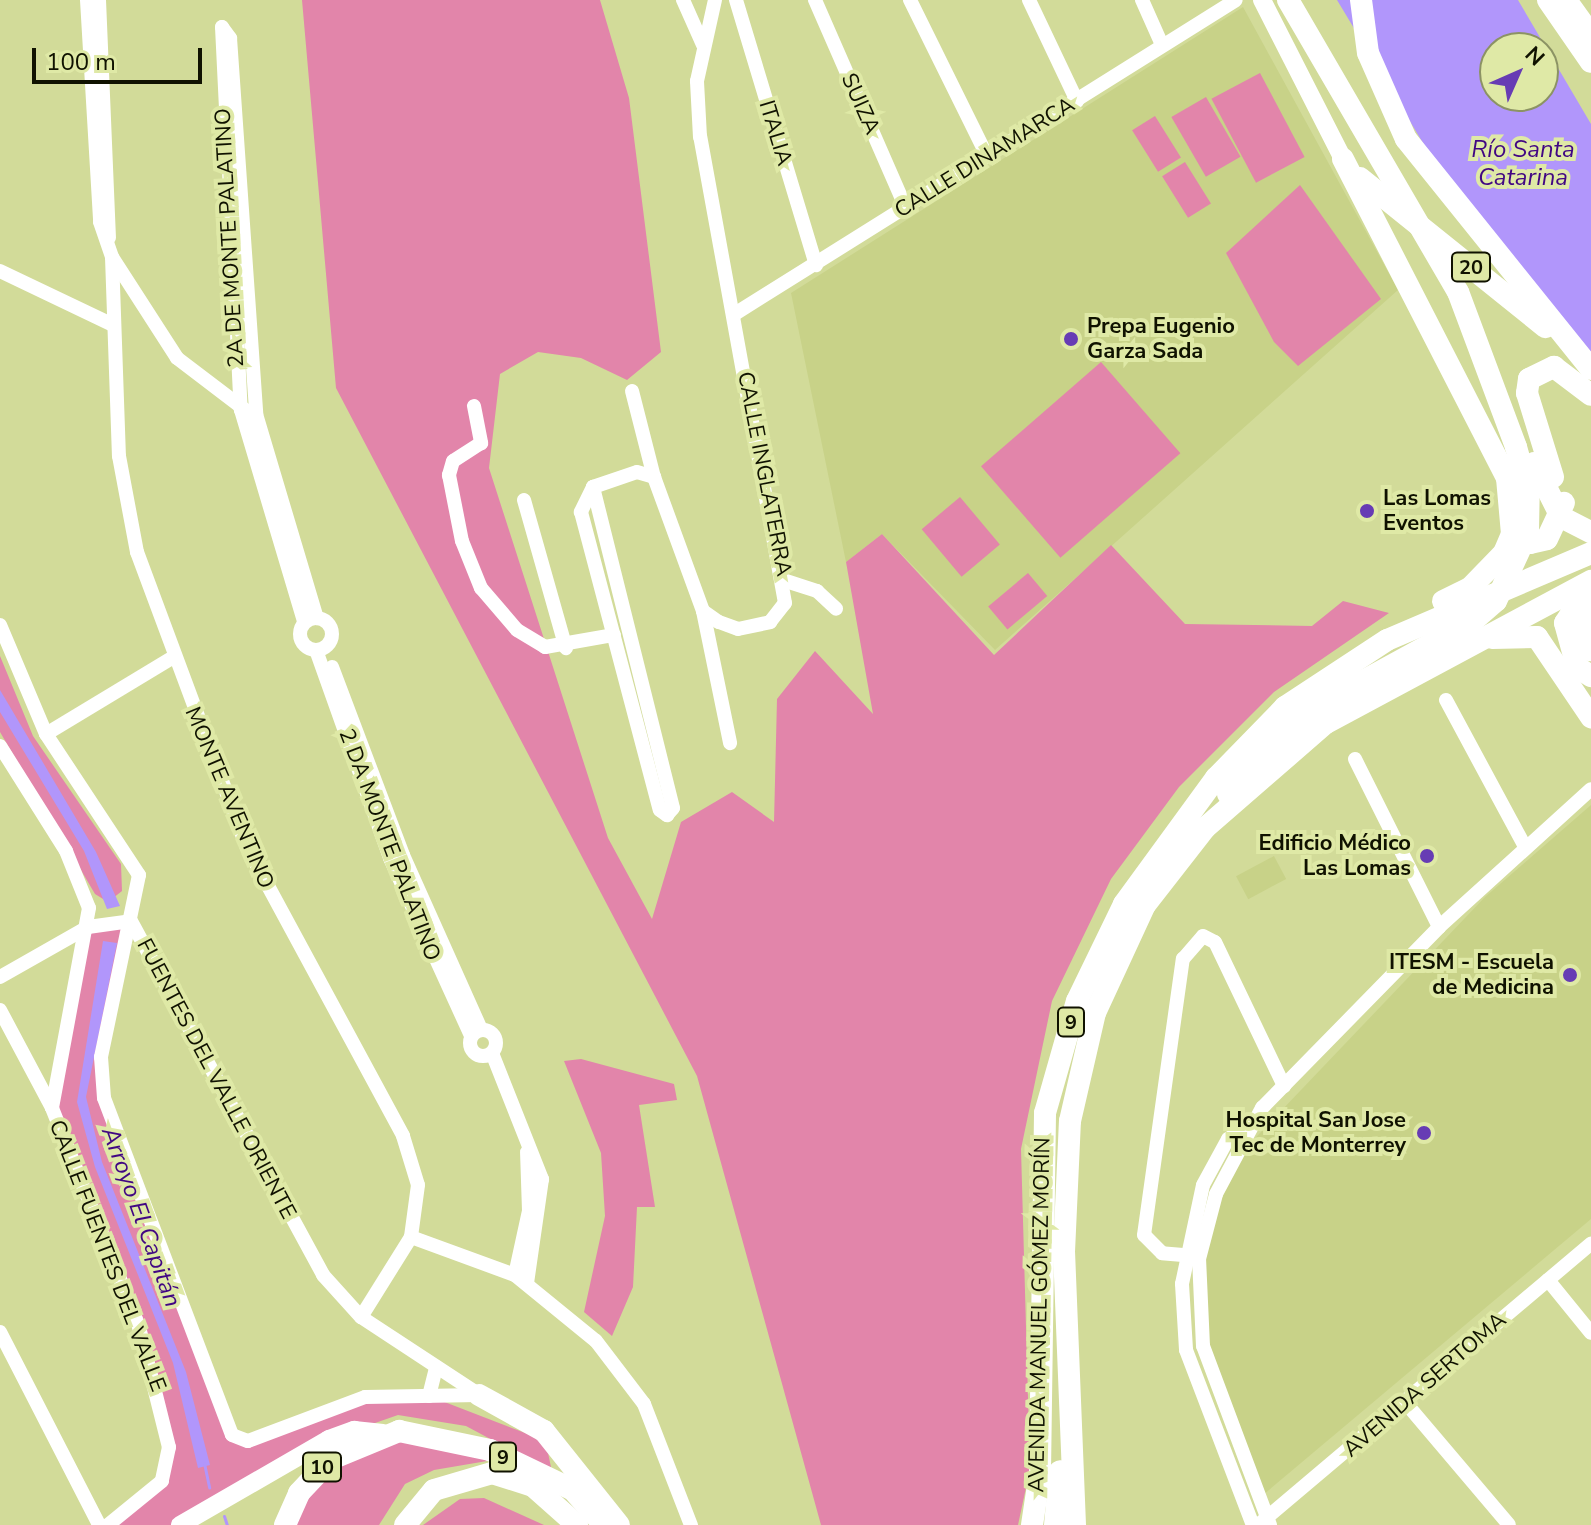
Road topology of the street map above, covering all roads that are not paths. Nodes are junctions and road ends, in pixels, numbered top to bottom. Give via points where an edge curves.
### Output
1 (87, 0) edge
2 (99, 0) edge
3 (683, 0) edge
4 (715, 0) edge
5 (736, 0) edge
6 (815, 0) edge
7 (910, 0) edge
8 (1029, 0) edge
9 (1142, 0) edge
10 (1236, 0) edge
11 (1262, 0) edge
12 (1288, 0) edge
13 (1302, 0) edge
14 (1361, 0) edge
15 (1548, 0) edge
16 (1566, 0) edge
17 (1591, 35) edge
18 (703, 45) junction
19 (1162, 45) junction
20 (1591, 62) edge
21 (1077, 101) junction
22 (987, 156) junction
23 (1343, 159) junction
24 (906, 208) junction
25 (109, 238) junction
26 (112, 257) junction
27 (816, 265) junction
28 (0, 271) edge
29 (110, 292) junction
30 (135, 297) junction
31 (733, 315) junction
32 (113, 325) junction
33 (1591, 369) edge
34 (1591, 383) edge
35 (632, 391) dead end
36 (1591, 395) edge
37 (474, 406) dead end
38 (248, 412) junction
39 (654, 477) junction
40 (593, 487) junction
41 (524, 500) dead end
42 (1560, 517) junction
43 (1512, 534) junction
44 (1590, 541) edge
45 (786, 581) junction
46 (1591, 583) edge
47 (836, 609) dead end
48 (703, 611) junction
49 (310, 620) junction
50 (0, 625) edge
51 (614, 635) junction
52 (1387, 640) junction
53 (1472, 643) junction
54 (566, 648) junction
55 (320, 649) junction
56 (172, 658) junction
57 (1586, 665) edge
58 (1591, 691) edge
59 (1446, 700) dead end
60 (1591, 717) edge
61 (46, 734) junction
62 (730, 743) dead end
63 (0, 746) edge
64 (1355, 759) dead end
65 (1591, 789) edge
66 (1205, 828) junction
67 (1525, 847) junction
68 (131, 921) junction
69 (88, 927) junction
70 (1439, 927) junction
71 (0, 977) edge
72 (0, 1010) edge
73 (476, 1033) junction
74 (489, 1054) junction
75 (1284, 1086) junction
76 (52, 1108) junction
77 (1247, 1127) junction
78 (411, 1237) junction
79 (1591, 1244) edge
80 (1183, 1255) junction
81 (521, 1279) junction
82 (1548, 1280) junction
83 (361, 1317) junction
84 (0, 1332) edge
85 (1591, 1333) edge
86 (1068, 1363) junction
87 (436, 1367) junction
88 (479, 1395) junction
89 (429, 1396) junction
90 (1404, 1401) junction
91 (383, 1433) junction
92 (1262, 1523) edge
93 (99, 1525) edge
94 (108, 1525) edge
95 (180, 1525) edge
96 (285, 1525) edge
97 (405, 1525) edge
98 (577, 1525) edge
99 (604, 1525) edge
100 (619, 1525) edge
101 (691, 1525) edge
102 (1032, 1525) edge
103 (1055, 1525) edge
104 (1075, 1525) edge
105 (1509, 1525) edge

1 - 25 street, MONTE AVENTINO via 100,222
2 - 25 street, MONTE AVENTINO
3 - 18 street
4 - 18 street
5 - 27 street, ITALIA
6 - 24 street, SUIZA
7 - 22 street
8 - 21 street
9 - 19 street
10 - 19 street, CALLE DINAMARCA
11 - 23 main road, 20
12 - 66 highway via 1458,292 1529,493 1520,562 1496,601 1303,714 1246,767
13 - 42 highway via 1473,289 1542,485
14 - 33 highway via 1368,53 1406,139
15 - 20 highway
16 - 17 highway
18 - 31 street, CALLE INGLATERRA via 700,137
19 - 21 street, CALLE DINAMARCA
21 - 22 street, CALLE DINAMARCA
22 - 24 street, CALLE DINAMARCA
23 - 34 highway, 20 via 1528,310
23 - 43 highway via 1496,446
24 - 27 street, CALLE DINAMARCA
25 - 26 street, MONTE AVENTINO
26 - 29 street, MONTE AVENTINO
26 - 30 street
27 - 31 street, CALLE DINAMARCA
28 - 32 street
29 - 30 street
29 - 32 street, MONTE AVENTINO
30 - 38 street via 177,358
31 - 45 street, CALLE INGLATERRA
32 - 56 street, MONTE AVENTINO via 125,496
35 - 39 street
36 - 42 highway via 1554,367 1529,379
37 - 54 street via 481,443 453,461 449,475 471,569 517,630 545,647
38 - 38 street, 2A DE MONTE PALATINO via 230,38 222,27
38 - 49 street
39 - 40 street via 637,472
39 - 48 street
40 - 51 street via 581,512
40 - 51 street via 673,808 667,815 660,811
41 - 54 street
42 - 43 highway via 1539,543
42 - 44 highway
43 - 52 highway via 1491,571
44 - 52 highway, AVENIDA MANUEL GÓMEZ MORÍN / 9
44 - 57 highway via 1581,601
45 - 47 street via 817,591
45 - 48 street, CALLE INGLATERRA via 785,603 770,622 738,629
46 - 53 highway, AVENIDA MANUEL GÓMEZ MORÍN / 9
46 - 57 highway via 1565,623
48 - 62 street
49 - 55 street via 301,639
49 - 55 street via 331,630
50 - 61 street, FUENTES DEL VALLE ORIENTE
51 - 54 street
52 - 102 highway, AVENIDA MANUEL GÓMEZ MORÍN / 9 via 1285,707 1216,778 1124,904 1077,1001 1045,1113 1041,1157 1042,1415
53 - 60 highway via 1515,633 1537,637
53 - 66 highway, AVENIDA MANUEL GÓMEZ MORÍN / 9 via 1326,723
55 - 73 street, 2 DA MONTE PALATINO via 390,858
56 - 61 street
56 - 78 street, MONTE AVENTINO via 263,883 403,1136 418,1185
57 - 58 highway
59 - 67 street
61 - 68 street, FUENTES DEL VALLE ORIENTE via 134,862 140,888
63 - 69 street, CALLE FUENTES DEL VALLE via 66,851 83,887
64 - 70 street
65 - 67 street
66 - 86 highway, AVENIDA MANUEL GÓMEZ MORÍN / 9 via 1145,905 1082,1059 1065,1179
67 - 70 street
68 - 69 street
68 - 83 street, FUENTES DEL VALLE ORIENTE via 311,1258
68 - 89 street via 101,1057 104,1098 232,1435 248,1441 365,1397
69 - 71 street
69 - 76 street, CALLE FUENTES DEL VALLE
70 - 75 street
72 - 76 street
73 - 74 street via 473,1052
73 - 74 street via 495,1037
74 - 81 street via 531,1179
75 - 77 street
75 - 80 street via 1215,942 1203,936 1183,959 1144,1235 1162,1253
76 - 94 street, CALLE FUENTES DEL VALLE via 139,1327 169,1447 162,1481
77 - 80 street via 1214,1161
77 - 92 street via 1205,1229 1197,1288 1215,1387
78 - 81 street
78 - 83 street, MONTE AVENTINO
79 - 82 street, AVENIDA SERTOMA
80 - 92 street via 1186,1350
81 - 101 street via 596,1341 631,1383
82 - 85 street
82 - 90 street, AVENIDA SERTOMA
83 - 87 street, FUENTES DEL VALLE ORIENTE
84 - 93 street
86 - 103 highway
86 - 104 highway, AVENIDA MANUEL GÓMEZ MORÍN / 9
87 - 88 street, FUENTES DEL VALLE ORIENTE
87 - 89 street
88 - 89 street
88 - 100 highway via 544,1431
90 - 92 street, AVENIDA SERTOMA
90 - 105 street
91 - 95 main road, 9 via 354,1430 329,1439
91 - 96 highway, 10 via 316,1473
91 - 99 highway, 9 via 422,1431 490,1450 573,1490
97 - 98 highway, 9 via 434,1490 492,1473 533,1486

